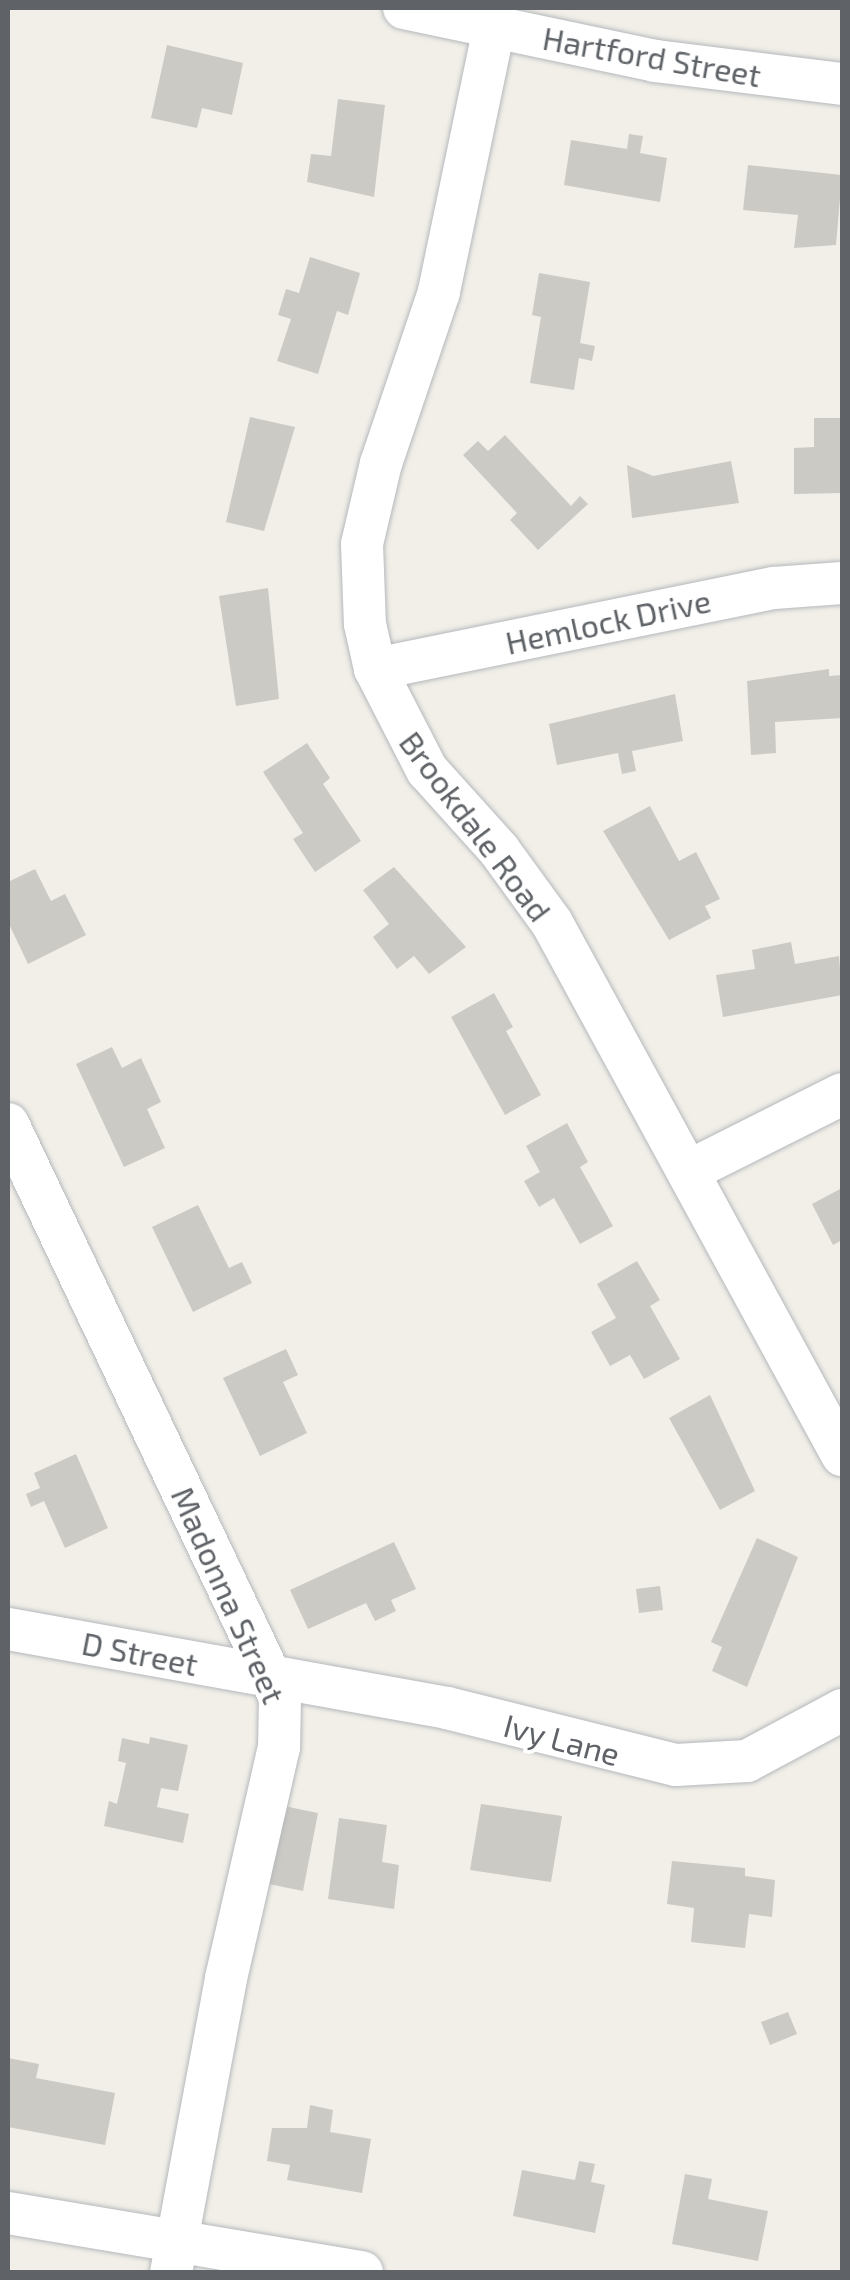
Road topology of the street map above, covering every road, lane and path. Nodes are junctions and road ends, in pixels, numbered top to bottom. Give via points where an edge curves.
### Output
1 (404, 8) edge
2 (494, 28) junction
3 (842, 84) edge
4 (842, 583) edge
5 (374, 669) junction
6 (842, 1094) edge
7 (8, 1124) edge
8 (689, 1171) junction
9 (842, 1455) edge
10 (8, 1628) edge
11 (272, 1678) junction
12 (842, 1710) edge
13 (8, 2213) edge
14 (174, 2257) edge
15 (362, 2272) edge

1 - 2 street, Hartford Street
2 - 3 street, Hartford Street via 687,66
2 - 5 street, Brookdale Road via 439,292 381,463 362,544 364,624
4 - 5 street, Hemlock Drive via 718,598
5 - 8 street, Brookdale Road via 427,770 552,923
6 - 8 street
7 - 11 street, Madonna Street
8 - 9 street, Brookdale Road
10 - 11 street, D Street
11 - 12 street, Ivy Lane via 447,1708 676,1764 747,1761
11 - 14 street, Madonna Street via 283,1720 279,1747 226,1979
13 - 14 street
14 - 15 street

